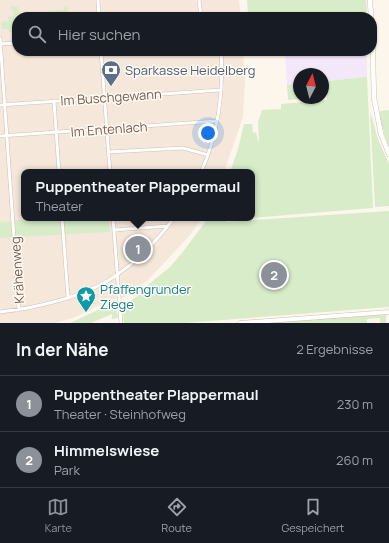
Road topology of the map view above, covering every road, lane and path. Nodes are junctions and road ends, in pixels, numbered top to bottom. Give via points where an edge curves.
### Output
1 (98, 0) edge
2 (200, 0) edge
3 (370, 0) edge
4 (99, 12) edge
5 (201, 12) edge
6 (371, 12) edge
7 (0, 38) edge
8 (12, 43) edge
9 (0, 44) edge
10 (101, 56) edge
11 (222, 56) edge
12 (373, 56) edge
13 (221, 90) junction
14 (104, 98) junction
15 (54, 101) junction
16 (2, 105) edge
17 (217, 121) junction
18 (107, 129) junction
19 (56, 132) junction
20 (0, 136) edge
21 (7, 136) junction
22 (108, 152) junction
23 (389, 154) edge
24 (208, 155) junction
25 (59, 169) edge
26 (110, 169) edge
27 (202, 169) edge
28 (62, 221) edge
29 (113, 221) edge
30 (172, 221) edge
31 (168, 226) junction
32 (114, 230) junction
33 (118, 274) junction
34 (68, 297) junction
35 (20, 310) junction
36 (0, 312) edge
37 (389, 312) edge
38 (121, 323) edge
39 (240, 323) edge

1 - 4 street
2 - 5 street
3 - 6 main road
7 - 9 street, Krähenweg
8 - 9 street
9 - 16 street, Krähenweg
10 - 14 street
11 - 13 street
12 - 23 main road via 374,98 381,134
13 - 14 street, Im Buschgewann
13 - 17 street
14 - 15 street, Im Buschgewann
14 - 18 street
15 - 16 street, Im Buschgewann
15 - 19 street
16 - 21 street, Krähenweg
17 - 18 street, Im Entenlach
17 - 24 street
18 - 19 street, Im Entenlach
18 - 22 street
19 - 21 street, Im Entenlach
19 - 25 street
20 - 21 street, Im Entenlach
21 - 35 street, Krähenweg
22 - 24 street via 183,148
22 - 26 street
24 - 27 street
28 - 34 street
29 - 32 street
30 - 31 street
31 - 32 street
31 - 33 street
32 - 33 street
33 - 34 street
33 - 38 street
34 - 35 street
35 - 36 street
37 - 39 street

